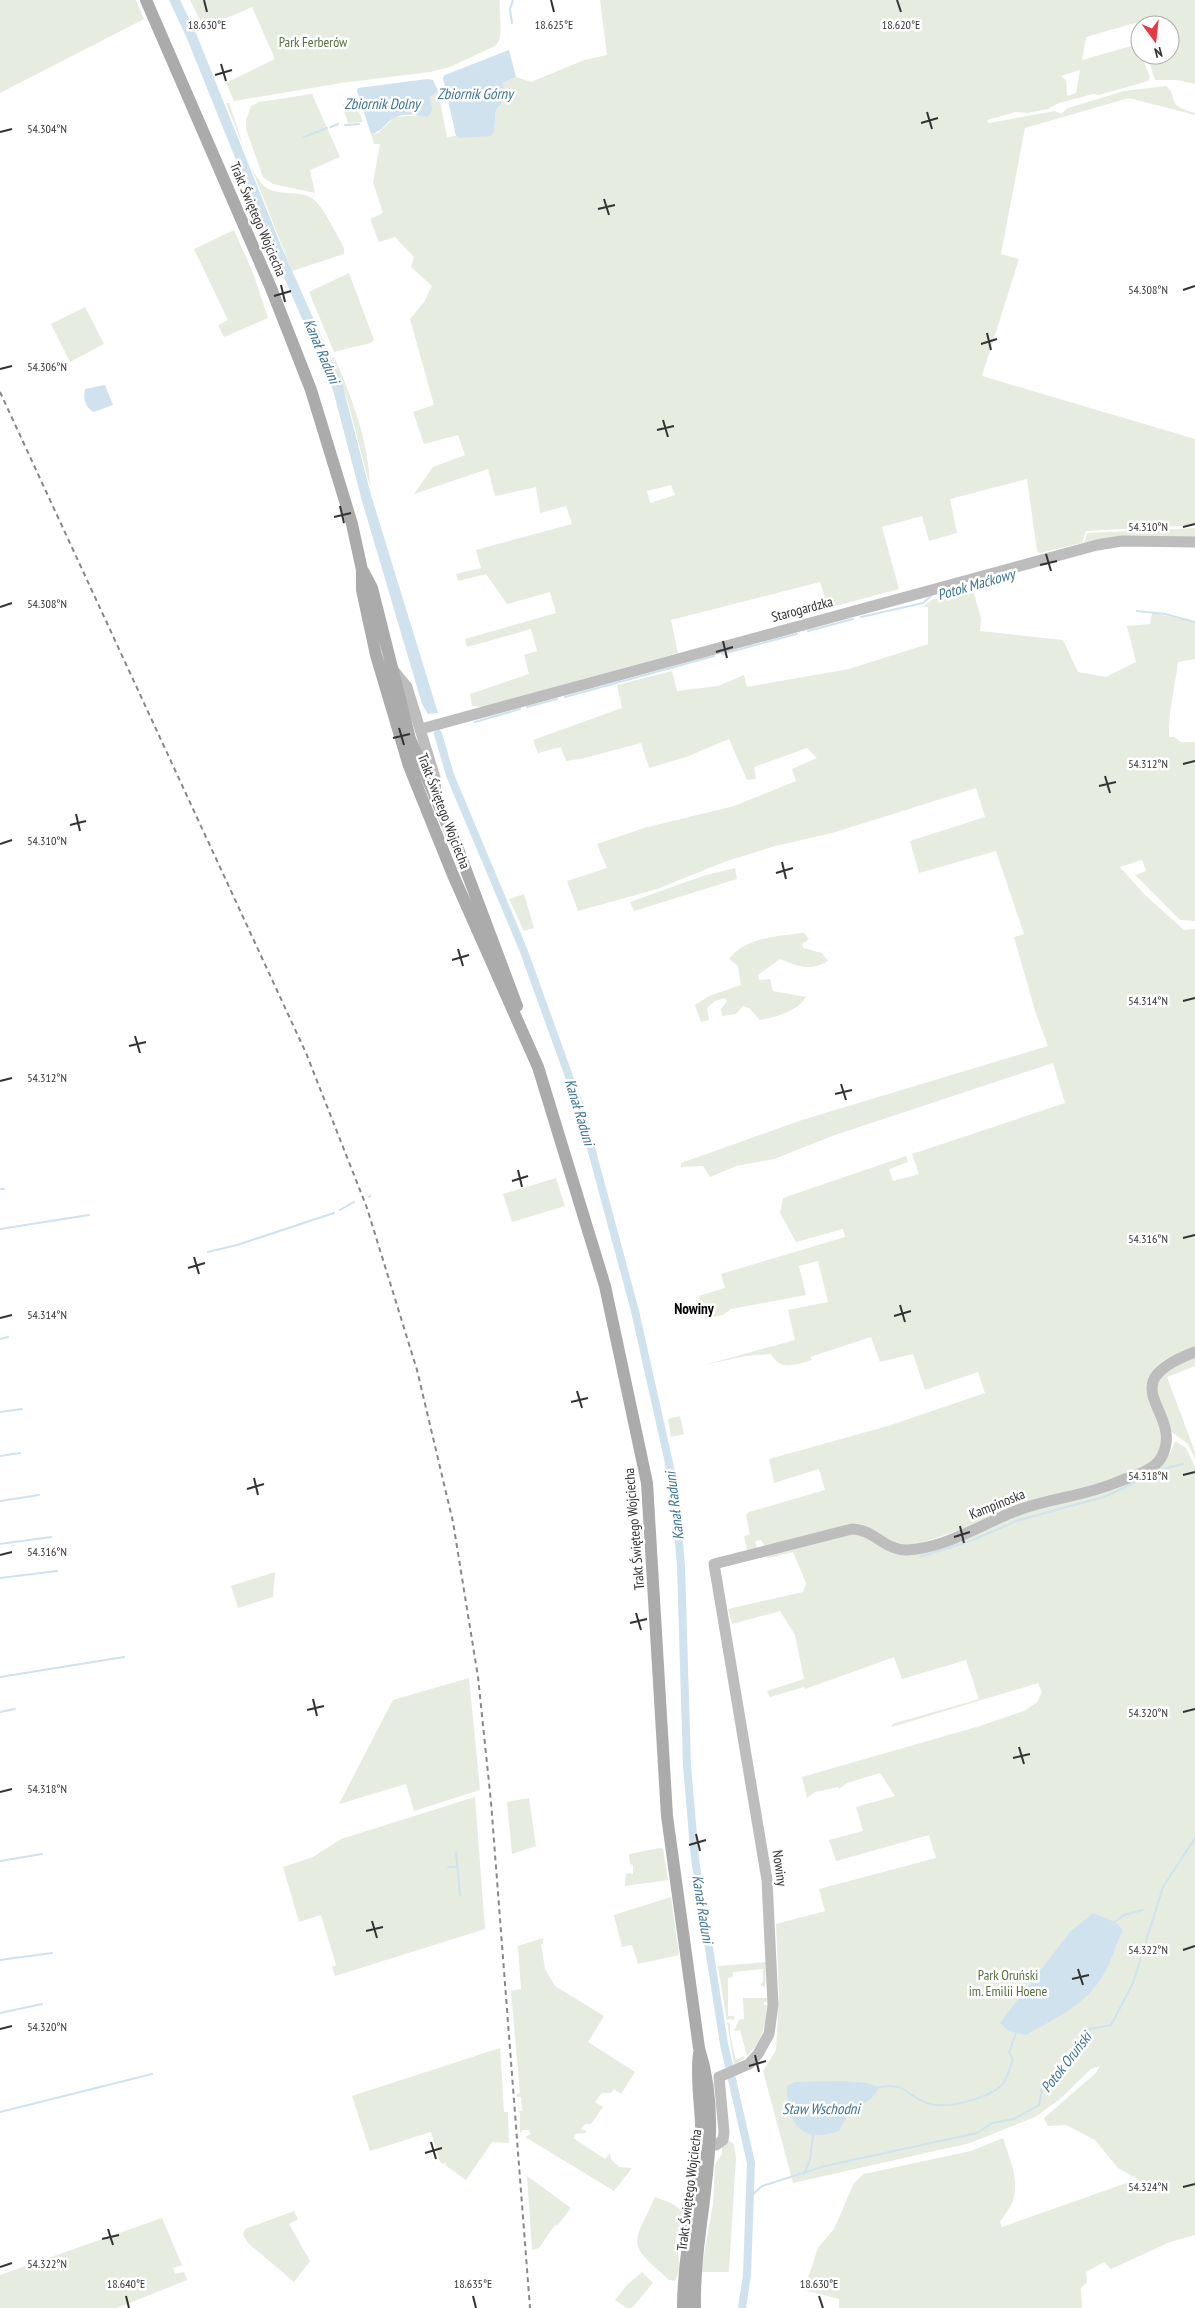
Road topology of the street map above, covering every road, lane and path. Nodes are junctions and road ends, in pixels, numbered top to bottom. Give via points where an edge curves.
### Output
1 (146, 0) edge
2 (1195, 542) edge
3 (362, 570) junction
4 (376, 654) junction
5 (390, 666) junction
6 (421, 729) junction
7 (434, 797) junction
8 (428, 815) junction
9 (520, 1023) junction
10 (1195, 1352) edge
11 (714, 1564) joint
12 (706, 2144) junction
13 (683, 2308) edge
14 (695, 2308) edge

1 - 3 main road, Trakt Świętego Wojciecha via 267,279 311,390 346,504
2 - 6 street, Starogardzka via 1122,541 1097,545
3 - 4 main road, Trakt Świętego Wojciecha via 362,590
3 - 5 main road, Trakt Świętego Wojciecha via 372,588
4 - 5 street
4 - 8 main road, Trakt Świętego Wojciecha via 409,766
5 - 6 street via 406,682
5 - 7 main road, Trakt Świętego Wojciecha via 410,739
6 - 7 street via 436,781
7 - 8 street
7 - 9 main road, Trakt Świętego Wojciecha via 458,849 517,1002
8 - 9 main road, Trakt Świętego Wojciecha via 508,1005
9 - 12 main road, Trakt Świętego Wojciecha via 538,1067 605,1286 647,1483 667,1816 699,2048 697,2068
10 - 11 street, Kampinoska via 1167,1364 1153,1381 1152,1394 1163,1426 1164,1448 1159,1460 1146,1470 1098,1490 1025,1507 958,1536 917,1548 896,1549 865,1532 852,1529
11 - 12 street, Nowiny via 767,1880 773,2005 770,2028 758,2054 749,2064 724,2074 718,2081 724,2136 720,2143
12 - 13 main road, Trakt Świętego Wojciecha
12 - 14 main road, Trakt Świętego Wojciecha via 696,2255

